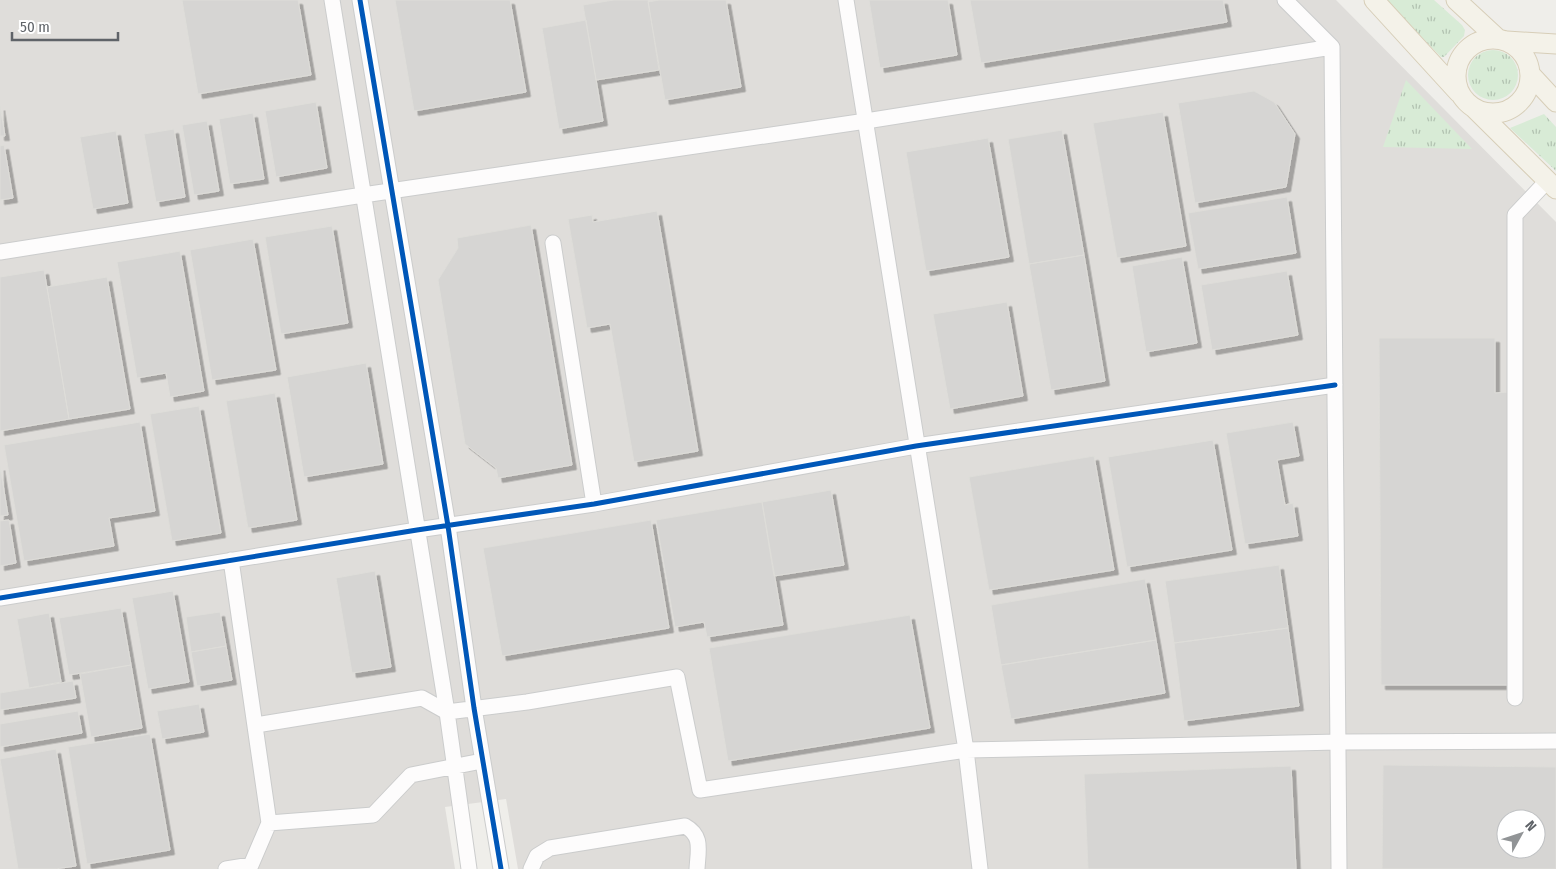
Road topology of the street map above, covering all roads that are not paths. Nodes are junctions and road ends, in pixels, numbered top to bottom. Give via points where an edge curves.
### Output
1 (332, 0) edge
2 (360, 0) edge
3 (846, 0) edge
4 (1285, 0) edge
5 (1374, 0) edge
6 (1456, 0) edge
7 (1502, 40) junction
8 (1556, 44) edge
9 (1332, 47) junction
10 (1531, 74) junction
11 (1556, 85) edge
12 (1460, 94) junction
13 (1556, 102) edge
14 (1474, 108) junction
15 (866, 121) junction
16 (1552, 185) edge
17 (391, 191) junction
18 (363, 194) junction
19 (553, 244) dead end
20 (0, 252) edge
21 (1336, 385) junction
22 (916, 446) junction
23 (594, 504) junction
24 (448, 526) junction
25 (417, 530) junction
26 (231, 560) junction
27 (0, 598) edge
28 (1515, 698) dead end
29 (474, 708) junction
30 (447, 712) junction
31 (256, 724) junction
32 (1556, 741) edge
33 (1339, 742) junction
34 (966, 750) junction
35 (482, 761) junction
36 (454, 767) junction
37 (270, 823) junction
38 (226, 869) edge
39 (469, 869) edge
40 (501, 869) edge
41 (531, 869) edge
42 (697, 869) edge
43 (980, 869) edge
44 (1339, 869) edge

1 - 18 street
2 - 17 street
3 - 15 street
4 - 9 street
5 - 12 main road
6 - 7 main road
7 - 8 main road
7 - 10 main road via 1516,46 1523,54
7 - 12 main road via 1479,41 1471,45 1460,59 1456,76
9 - 15 street
9 - 21 street
10 - 11 main road
10 - 13 main road
10 - 14 main road via 1527,92 1516,106 1491,113
12 - 14 main road
14 - 16 main road
15 - 17 street
15 - 22 street
16 - 28 street via 1515,215
17 - 18 street
17 - 24 street
18 - 20 street
18 - 25 street
19 - 23 street
21 - 22 street
21 - 33 street
22 - 23 street
22 - 34 street
23 - 24 street
24 - 25 street
24 - 29 street
25 - 26 street
25 - 30 street
26 - 27 street
26 - 31 street
29 - 30 street
29 - 34 street via 677,677 700,790
29 - 35 street
30 - 31 street via 422,698
30 - 36 street
31 - 37 street
32 - 33 street
33 - 34 street
33 - 44 street
34 - 43 street
35 - 36 street
35 - 40 street
36 - 37 street via 411,775 373,814
36 - 39 street
37 - 38 street via 251,865
41 - 42 street via 538,856 550,848 684,826 694,831 698,840

